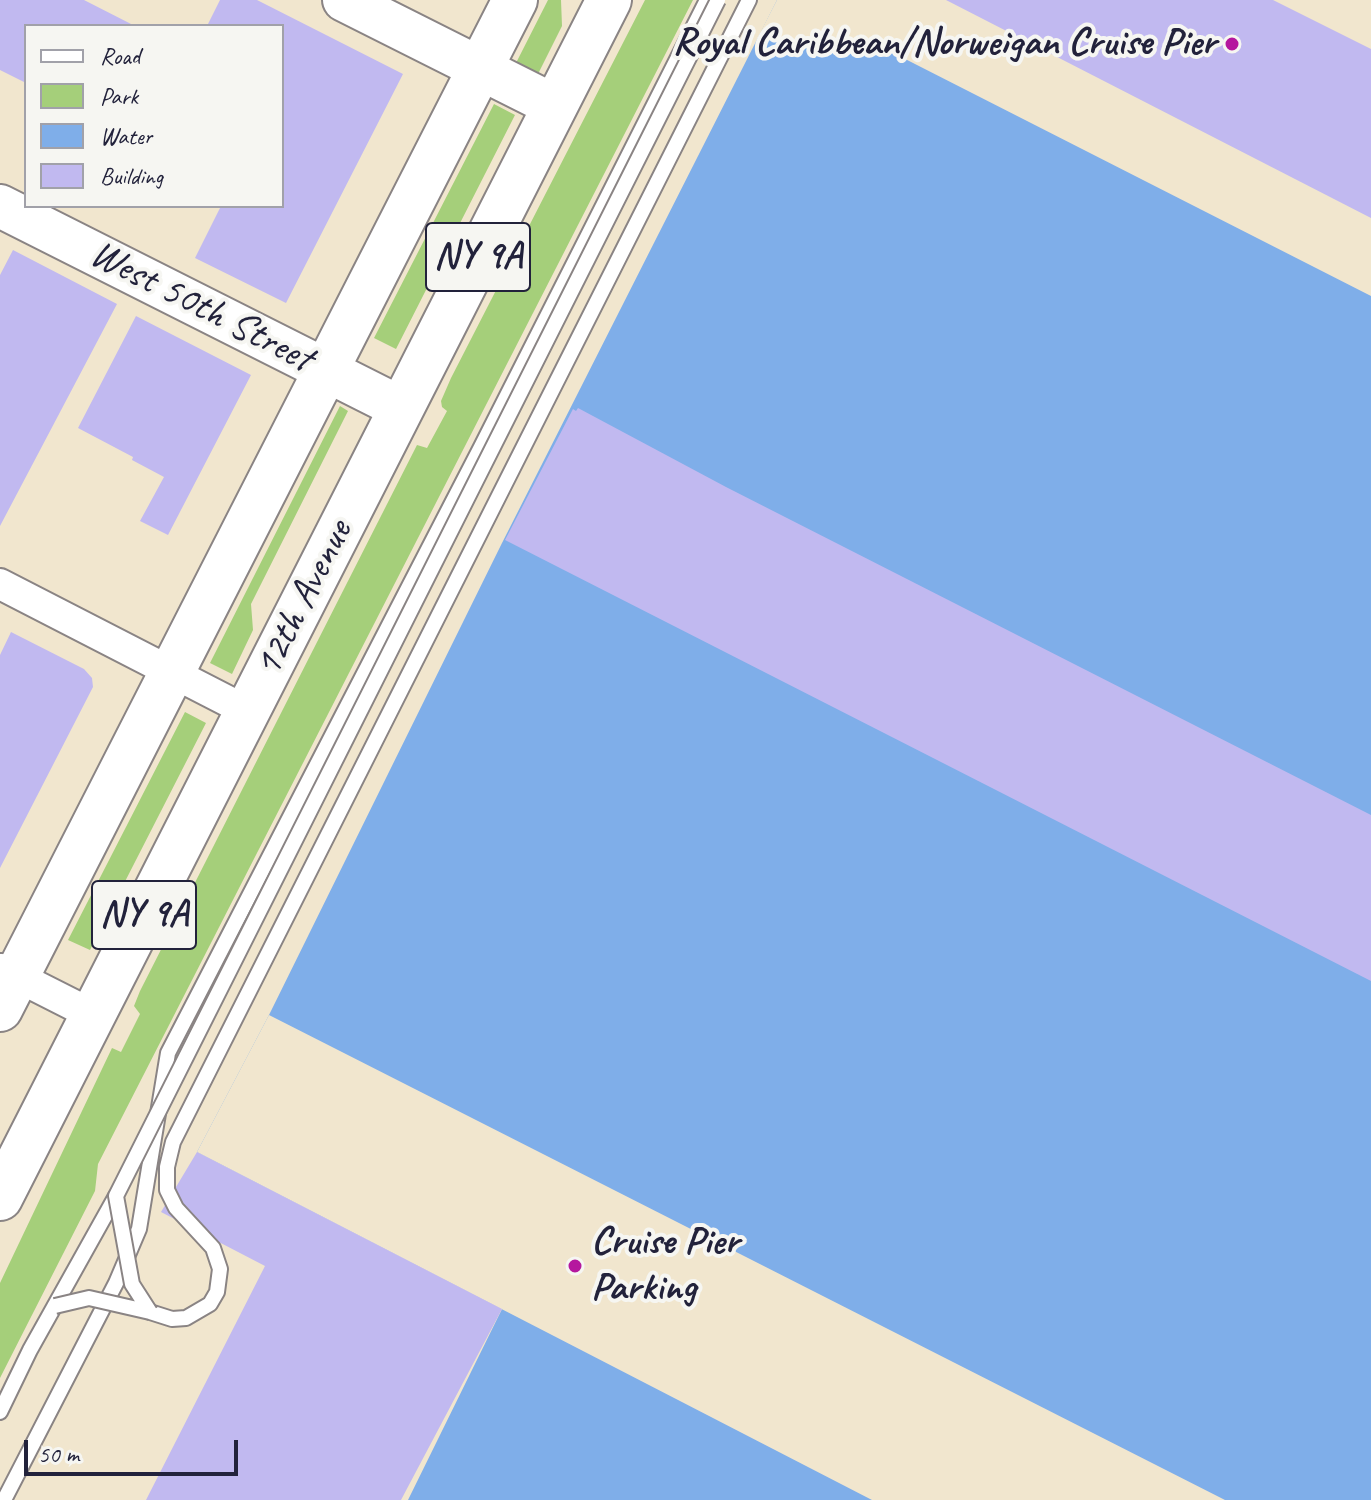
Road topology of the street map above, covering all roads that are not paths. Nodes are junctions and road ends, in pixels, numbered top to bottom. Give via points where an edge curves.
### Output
1 (344, 0) edge
2 (515, 0) edge
3 (609, 0) edge
4 (707, 0) edge
5 (718, 0) edge
6 (749, 0) edge
7 (480, 69) junction
8 (555, 106) junction
9 (0, 206) edge
10 (326, 370) junction
11 (401, 408) junction
12 (0, 584) edge
13 (172, 672) junction
14 (247, 711) junction
15 (5, 985) edge
16 (93, 1015) junction
17 (116, 1196) junction
18 (0, 1198) edge
19 (55, 1306) junction
20 (150, 1312) junction
21 (0, 1412) edge
22 (4, 1500) edge

1 - 7 main road
2 - 7 highway, NY 9A
3 - 8 highway, 12th Avenue / NY 9A
4 - 22 lane via 168,1053 139,1229
5 - 17 lane, bridge
6 - 20 lane via 173,1142 167,1190 176,1208 213,1248 220,1269 217,1292 210,1304 186,1318
7 - 8 main road
7 - 10 highway, NY 9A
8 - 11 highway, 12th Avenue / NY 9A
9 - 10 main road, West 50th Street
10 - 11 main road, West 50th Street
10 - 13 highway, NY 9A
11 - 14 highway, 12th Avenue / NY 9A
12 - 13 street
13 - 14 street
13 - 15 highway, NY 9A
14 - 16 highway, 12th Avenue / NY 9A
15 - 16 street
16 - 18 highway, 12th Avenue / NY 9A
17 - 19 lane
17 - 20 lane, bridge via 132,1284
19 - 20 lane, bridge via 89,1298
19 - 21 lane

